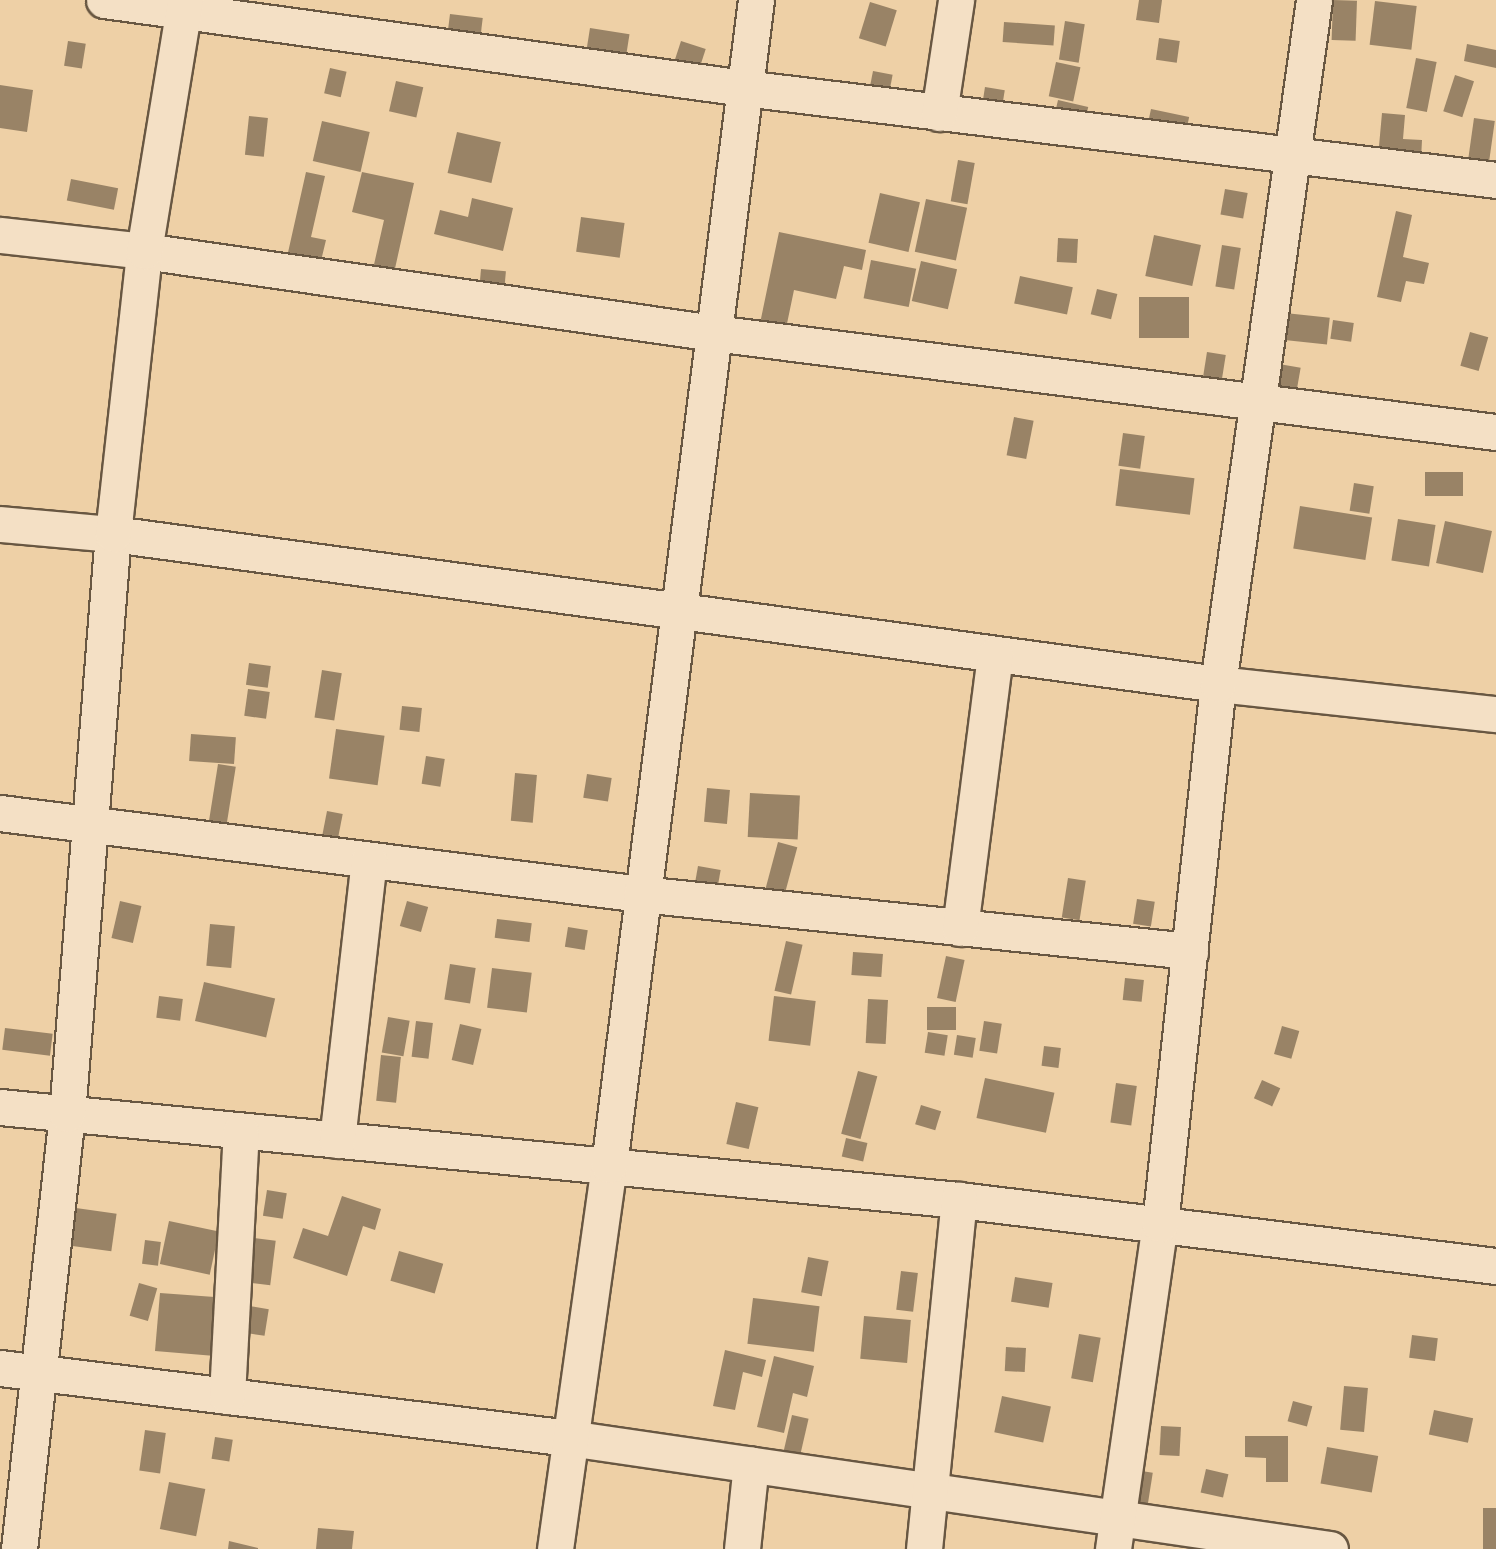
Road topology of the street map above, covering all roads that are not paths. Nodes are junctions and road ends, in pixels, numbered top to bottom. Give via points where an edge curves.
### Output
1 (104, 0) edge
2 (756, 0) edge
3 (956, 0) edge
4 (1314, 0) edge
5 (184, 5) edge
6 (744, 88) junction
7 (939, 113) junction
8 (1294, 158) junction
9 (1496, 180) edge
10 (0, 235) edge
11 (144, 251) junction
12 (714, 333) junction
13 (1258, 402) junction
14 (1496, 432) edge
15 (0, 524) edge
16 (113, 534) junction
17 (679, 613) junction
18 (995, 655) junction
19 (1219, 684) junction
20 (1496, 714) edge
21 (0, 813) edge
22 (92, 822) junction
23 (369, 860) junction
24 (641, 894) junction
25 (960, 928) junction
26 (1190, 951) junction
27 (0, 1107) edge
28 (66, 1114) junction
29 (241, 1130) junction
30 (337, 1140) junction
31 (609, 1166) junction
32 (960, 1200) junction
33 (1160, 1224) junction
34 (1496, 1266) edge
35 (0, 1368) edge
36 (41, 1373) junction
37 (227, 1396) junction
38 (569, 1438) junction
39 (751, 1464) junction
40 (929, 1490) junction
41 (1115, 1533) edge
42 (1281, 1545) edge
43 (19, 1549) edge
44 (555, 1549) edge
45 (742, 1549) edge
46 (924, 1549) edge
47 (1331, 1549) edge

1 - 5 street
2 - 6 street
3 - 7 street
4 - 8 street
5 - 6 street
5 - 11 street
6 - 7 street
6 - 12 street
7 - 8 street
8 - 9 street
8 - 13 street
10 - 11 street
11 - 12 street
11 - 16 street
12 - 13 street
12 - 17 street
13 - 14 street
13 - 19 street
15 - 16 street
16 - 17 street
16 - 22 street
17 - 18 street
17 - 24 street
18 - 19 street
18 - 25 street
19 - 20 street
19 - 26 street
21 - 22 street
22 - 23 street
22 - 28 street
23 - 24 street
23 - 30 street
24 - 25 street
24 - 31 street
25 - 26 street
26 - 33 street
27 - 28 street
28 - 29 street
28 - 36 street
29 - 30 street
29 - 37 street
30 - 31 street
31 - 32 street
31 - 38 street
32 - 33 street
32 - 40 street
33 - 34 street
33 - 41 street
35 - 36 street
36 - 37 street
36 - 43 street
37 - 38 street
38 - 39 street
38 - 44 street
39 - 40 street
39 - 45 street
40 - 41 street
40 - 46 street
41 - 42 street
42 - 47 street

